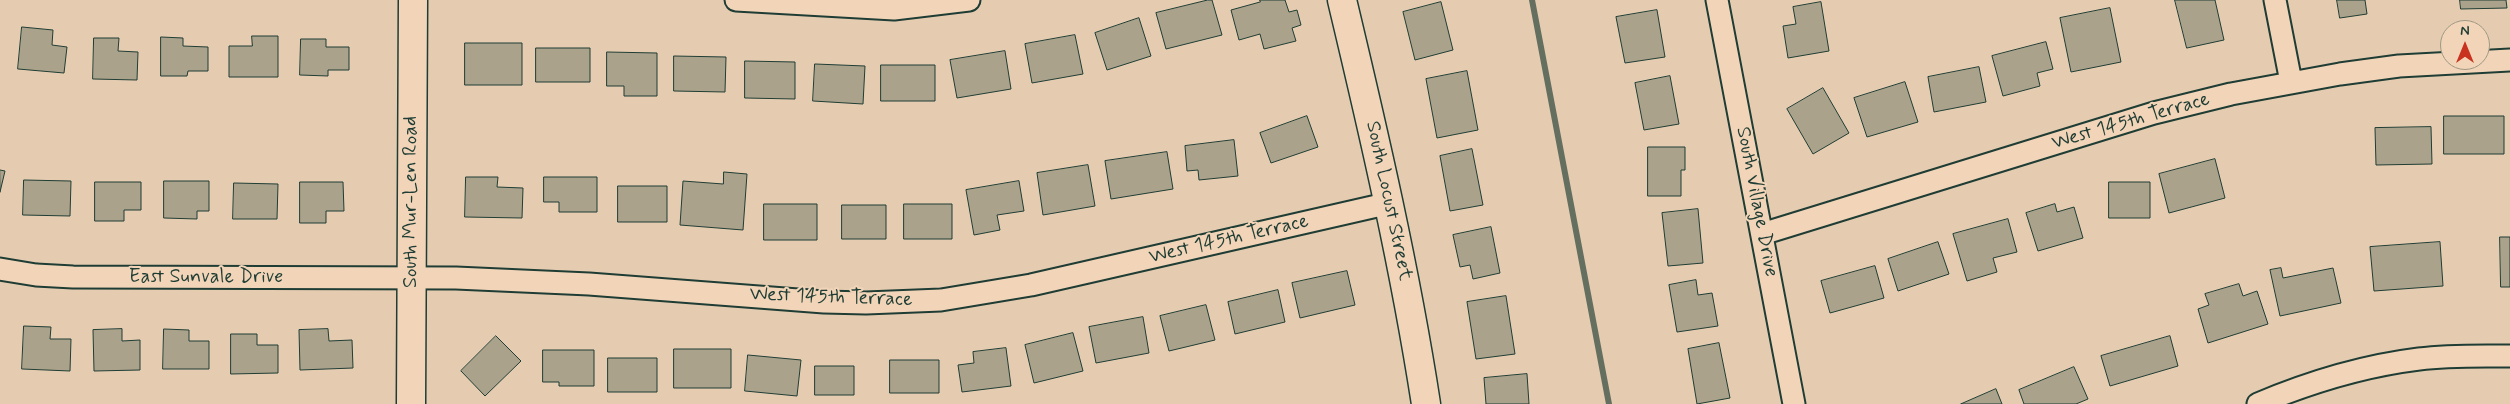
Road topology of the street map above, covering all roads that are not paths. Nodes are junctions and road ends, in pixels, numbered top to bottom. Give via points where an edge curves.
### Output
1 (413, 0) edge
2 (736, 0) edge
3 (969, 0) edge
4 (1342, 0) edge
5 (1717, 0) edge
6 (2276, 0) edge
7 (2510, 60) edge
8 (2291, 82) junction
9 (1390, 203) junction
10 (1762, 234) junction
11 (0, 269) edge
12 (412, 278) junction
13 (2510, 356) edge
14 (411, 404) edge
15 (1426, 404) edge
16 (1794, 404) edge
17 (2258, 404) edge

1 - 12 street, South Mur-Len Road
2 - 3 street via 894,9
4 - 9 street, South Locust Street
5 - 10 street, South Village Drive
6 - 8 street
7 - 8 street, West 145th Terrace via 2399,66
8 - 10 street, West 145th Terrace via 2154,113
9 - 12 street, West 145th Terrace via 1031,285 941,300 824,302 589,284
9 - 15 street, South Locust Street
10 - 16 street, South Village Drive
11 - 12 street, East Sunvale Drive via 74,277
12 - 14 street, South Mur-Len Road
13 - 17 street via 2420,359 2361,368 2303,385

